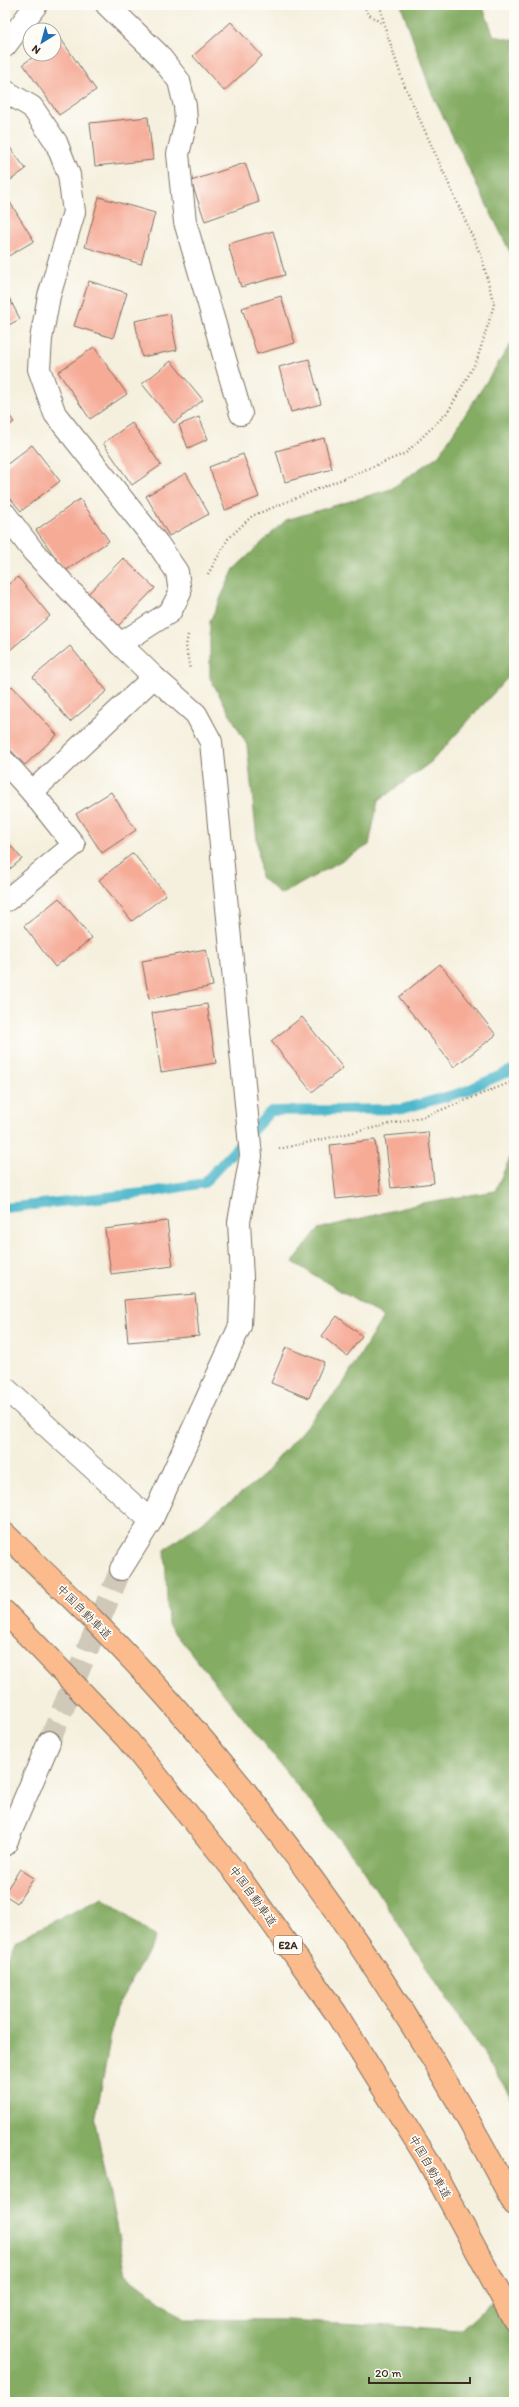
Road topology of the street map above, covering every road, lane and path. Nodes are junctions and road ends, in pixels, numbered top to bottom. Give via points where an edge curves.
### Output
1 (36, 5) edge
2 (107, 5) edge
3 (364, 5) edge
4 (380, 5) edge
5 (384, 24) junction
6 (5, 46) edge
7 (5, 91) edge
8 (241, 414) dead end
9 (5, 514) edge
10 (206, 577) dead end
11 (189, 631) dead end
12 (120, 644) junction
13 (154, 677) junction
14 (196, 714) junction
15 (5, 762) edge
16 (32, 792) junction
17 (7, 900) dead end
18 (514, 1081) edge
19 (250, 1156) junction
20 (5, 1388) edge
21 (151, 1521) junction
22 (5, 1534) edge
23 (121, 1569) tunnel mouth
24 (5, 1612) edge
25 (49, 1742) tunnel mouth
26 (5, 1845) edge
27 (514, 2204) edge
28 (514, 2320) edge

1 - 6 street
2 - 8 street via 158,54 179,81 186,122 178,154 185,222
3 - 5 path via 368,14
4 - 5 path
5 - 10 path via 403,82 482,258 494,305 478,360 448,412 406,453 252,516 228,539
7 - 12 street via 32,107 56,142 70,183 74,212 49,296 40,340 39,369 44,384 55,414 158,544 177,572 180,593 170,612
9 - 12 street via 33,551
11 - 14 path via 186,646
12 - 13 street
13 - 14 street
13 - 16 street
14 - 19 street via 211,742
15 - 16 street
16 - 17 street via 74,845
18 - 19 path via 426,1116
19 - 21 street via 239,1222 242,1278 240,1326
20 - 21 street
21 - 23 street
22 - 27 highway, 中国自動車道 via 169,1699 284,1839 384,1981 472,2123
24 - 28 highway, 中国自動車道 / E2A via 126,1738 240,1878 336,2013 410,2131
25 - 26 street

